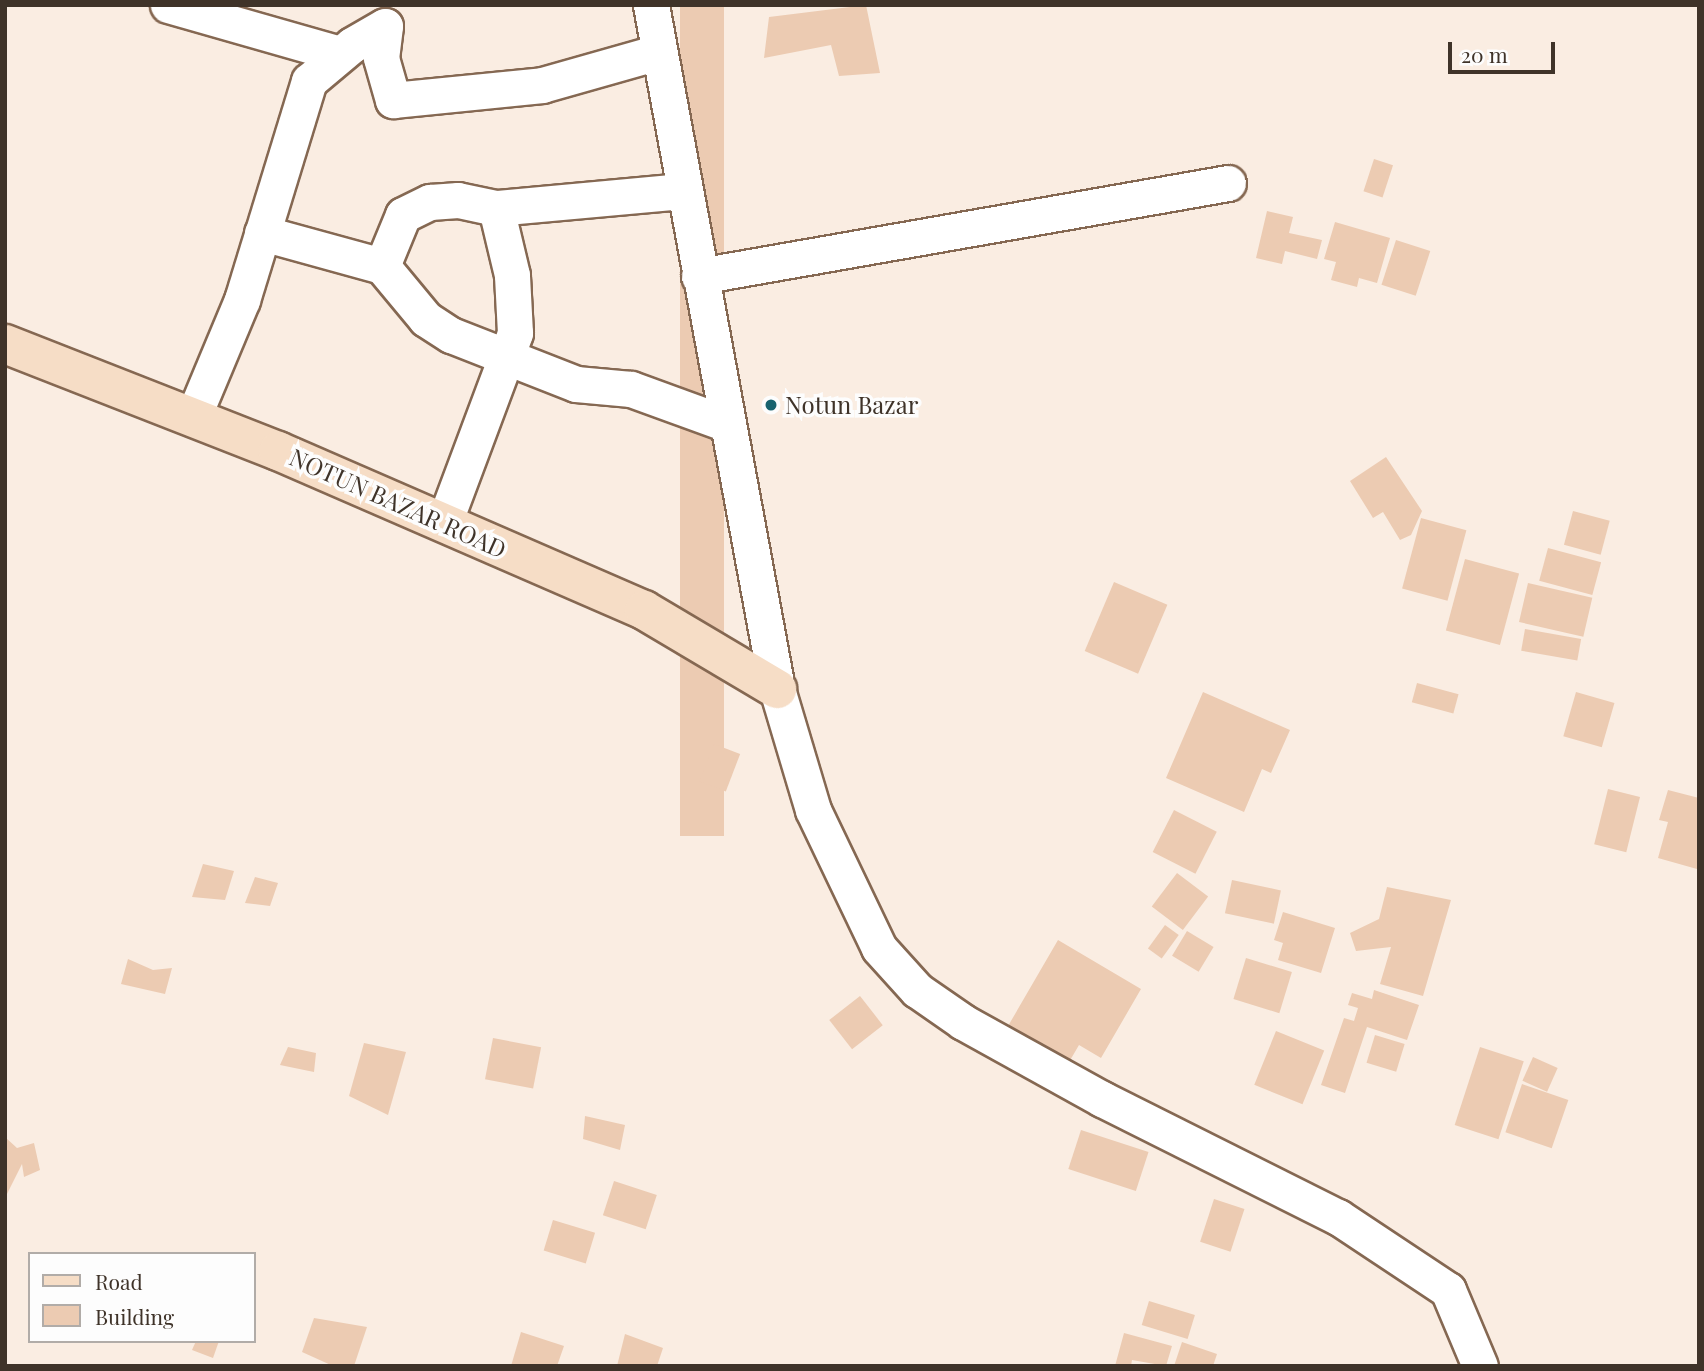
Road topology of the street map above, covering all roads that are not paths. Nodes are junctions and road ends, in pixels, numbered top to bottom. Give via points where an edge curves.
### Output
1 (168, 5) edge
2 (651, 5) edge
3 (659, 52) junction
4 (340, 54) junction
5 (1228, 183) dead end
6 (684, 191) junction
7 (496, 208) junction
8 (262, 233) junction
9 (382, 266) junction
10 (699, 276) junction
11 (5, 344) edge
12 (510, 356) junction
13 (193, 417) junction
14 (727, 424) junction
15 (444, 523) junction
16 (777, 689) junction
17 (1480, 1366) edge

1 - 4 street
2 - 3 street
3 - 4 street via 542,85 393,100 381,58 385,26
3 - 6 street
4 - 8 street via 309,81
5 - 10 street
6 - 7 street
6 - 10 street
7 - 9 street via 444,200 414,206 403,215
7 - 12 street via 516,305
8 - 9 street
8 - 13 street via 242,300
9 - 12 street via 426,318 451,335
10 - 14 street
11 - 13 street, NOTUN BAZAR ROAD
12 - 14 street via 576,384 631,389
12 - 15 street
13 - 15 street, NOTUN BAZAR ROAD
14 - 16 street
15 - 16 street, NOTUN BAZAR ROAD via 644,610
16 - 17 street via 813,810 879,948 917,990 963,1022 1102,1098 1338,1217 1426,1275 1448,1290

